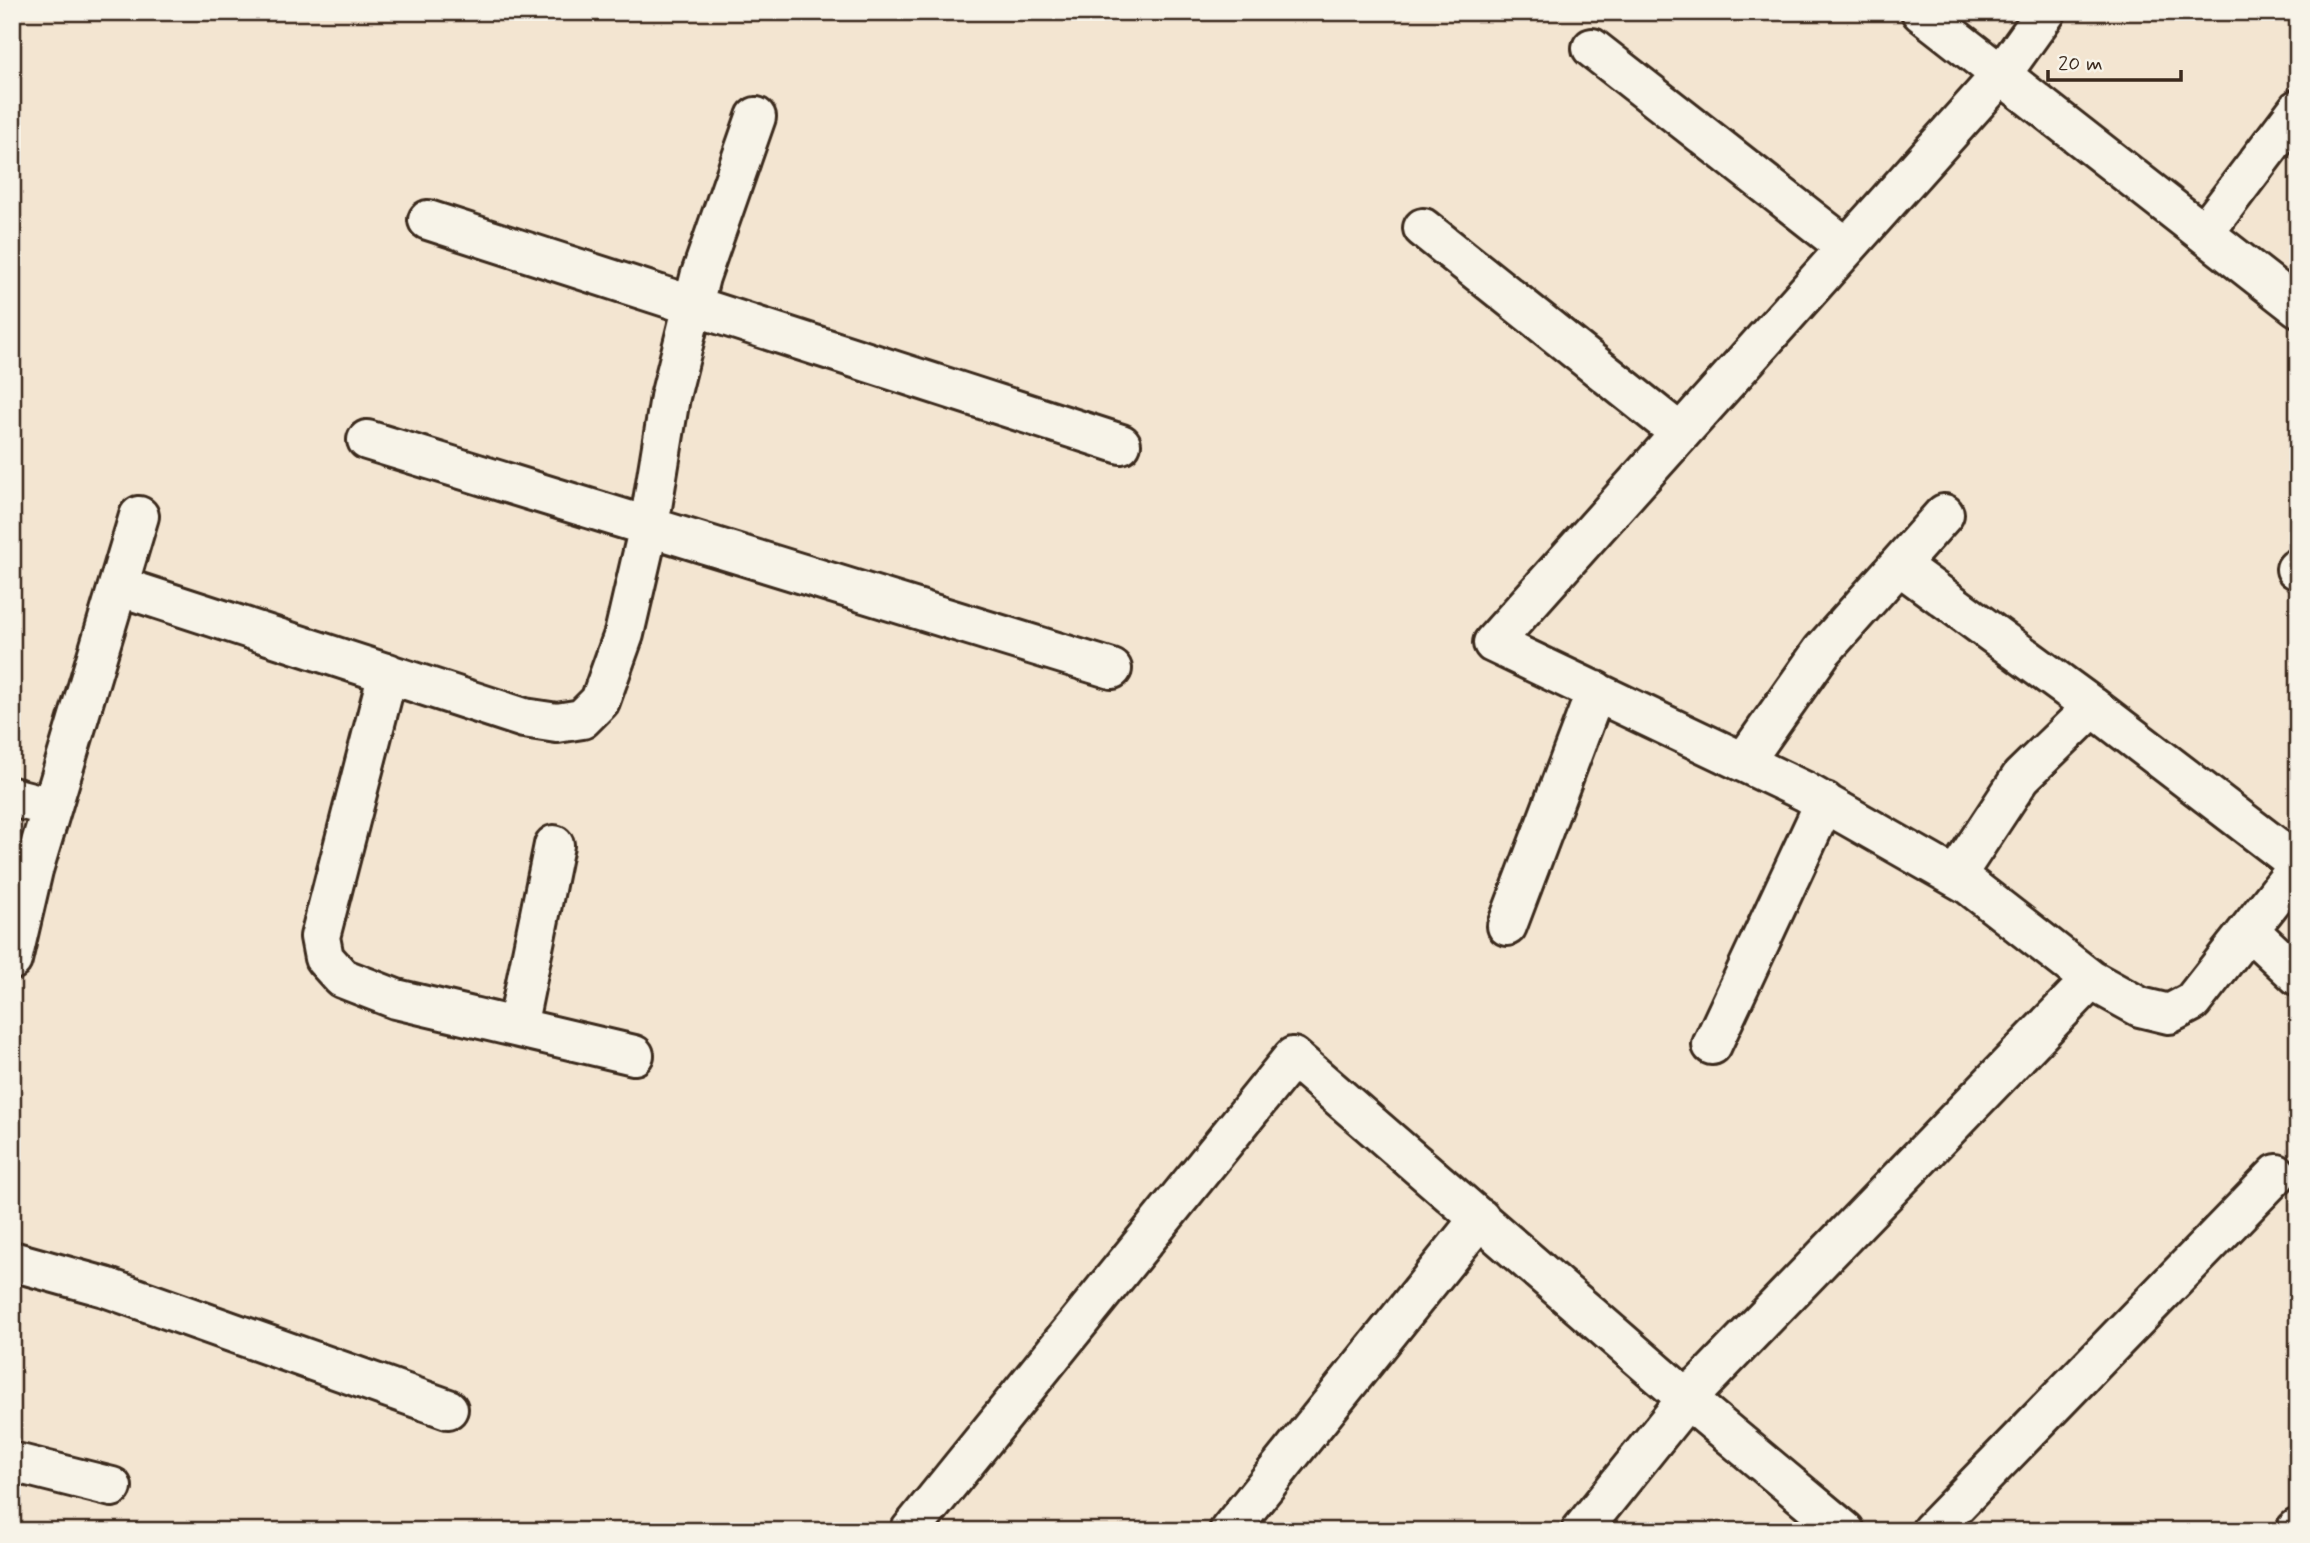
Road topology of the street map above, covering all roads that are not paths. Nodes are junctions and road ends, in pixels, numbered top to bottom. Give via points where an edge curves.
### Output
1 (1921, 12) edge
2 (2046, 12) edge
3 (1592, 48) dead end
4 (2000, 75) junction
5 (2298, 109) edge
6 (756, 117) dead end
7 (428, 220) dead end
8 (1423, 228) dead end
9 (2204, 233) junction
10 (1846, 247) junction
11 (692, 307) junction
12 (2298, 307) edge
13 (1681, 433) junction
14 (367, 440) dead end
15 (1121, 444) dead end
16 (1944, 513) dead end
17 (139, 516) dead end
18 (649, 526) junction
19 (1899, 565) junction
20 (118, 586) junction
21 (1112, 668) dead end
22 (388, 673) junction
23 (1596, 691) junction
24 (2093, 707) junction
25 (1744, 762) junction
26 (12, 797) edge
27 (1825, 802) junction
28 (51, 807) junction
29 (554, 845) dead end
30 (2298, 865) edge
31 (1955, 877) junction
32 (1507, 926) dead end
33 (2249, 930) junction
34 (12, 960) edge
35 (2298, 976) edge
36 (2091, 980) junction
37 (517, 1027) junction
38 (1712, 1045) dead end
39 (634, 1055) dead end
40 (2277, 1174) dead end
41 (1480, 1218) junction
42 (12, 1261) edge
43 (1687, 1399) junction
44 (448, 1409) dead end
45 (12, 1462) edge
46 (112, 1487) dead end
47 (910, 1531) edge
48 (1229, 1531) edge
49 (1581, 1531) edge
50 (1845, 1531) edge
51 (1931, 1531) edge

1 - 4 street
2 - 4 street
3 - 10 street
4 - 9 street
4 - 10 street
5 - 9 street
6 - 11 street
7 - 11 street
8 - 13 street
9 - 12 street
10 - 13 street
11 - 15 street
11 - 18 street via 670,397
13 - 23 street via 1493,643
14 - 18 street
16 - 19 street
17 - 20 street
18 - 21 street
18 - 22 street via 624,634 600,701 582,719 557,723 524,718
19 - 24 street
19 - 25 street via 1822,651
20 - 22 street
20 - 28 street
22 - 37 street via 320,937 324,958 342,978 396,999
23 - 25 street
23 - 32 street
24 - 30 street
24 - 31 street via 2021,777
25 - 27 street
26 - 28 street
27 - 31 street
27 - 38 street
28 - 34 street
29 - 37 street
30 - 33 street
31 - 36 street
33 - 35 street
33 - 36 street via 2192,1002 2169,1014 2140,1007
36 - 43 street
37 - 39 street
40 - 51 street
41 - 43 street
41 - 47 street via 1293,1057
41 - 48 street
42 - 44 street via 105,1287
43 - 49 street
43 - 50 street
45 - 46 street

